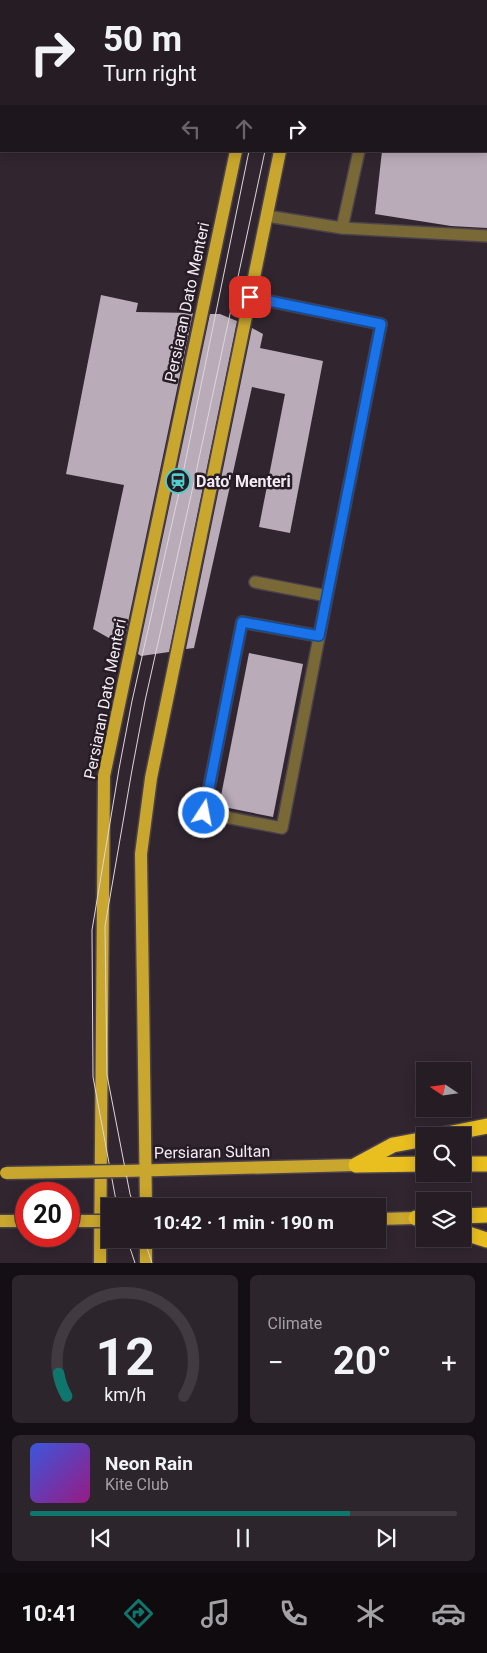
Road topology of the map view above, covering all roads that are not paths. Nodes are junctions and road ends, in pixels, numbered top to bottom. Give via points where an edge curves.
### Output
1 (236, 152) edge
2 (280, 152) edge
3 (358, 152) edge
4 (267, 216) junction
5 (342, 228) junction
6 (487, 236) edge
7 (250, 297) junction
8 (255, 582) dead end
9 (326, 596) junction
10 (319, 636) junction
11 (487, 1126) edge
12 (471, 1129) edge
13 (416, 1141) edge
14 (416, 1164) edge
15 (471, 1164) edge
16 (487, 1164) edge
17 (356, 1165) junction
18 (2, 1172) edge
19 (146, 1198) edge
20 (487, 1215) edge
21 (471, 1216) edge
22 (386, 1218) edge
23 (416, 1219) edge
24 (1, 1221) edge
25 (15, 1221) edge
26 (80, 1221) edge
27 (101, 1221) edge
28 (471, 1235) edge
29 (487, 1240) edge
30 (100, 1263) edge

1 - 30 main road, Persiaran Dato Menteri via 104,776
2 - 4 main road
3 - 5 lane
4 - 5 lane
4 - 7 main road
5 - 6 lane
7 - 9 lane via 381,324
7 - 19 main road via 151,778 141,854
8 - 9 lane
9 - 10 lane
10 - 10 lane via 282,828 204,813 242,622
11 - 12 highway
13 - 17 highway via 392,1145
14 - 17 highway, Persiaran Sultan
15 - 16 highway
17 - 18 main road, Persiaran Sultan, bridge
20 - 21 highway
22 - 23 main road
24 - 25 main road
26 - 27 main road, bridge
28 - 29 highway

